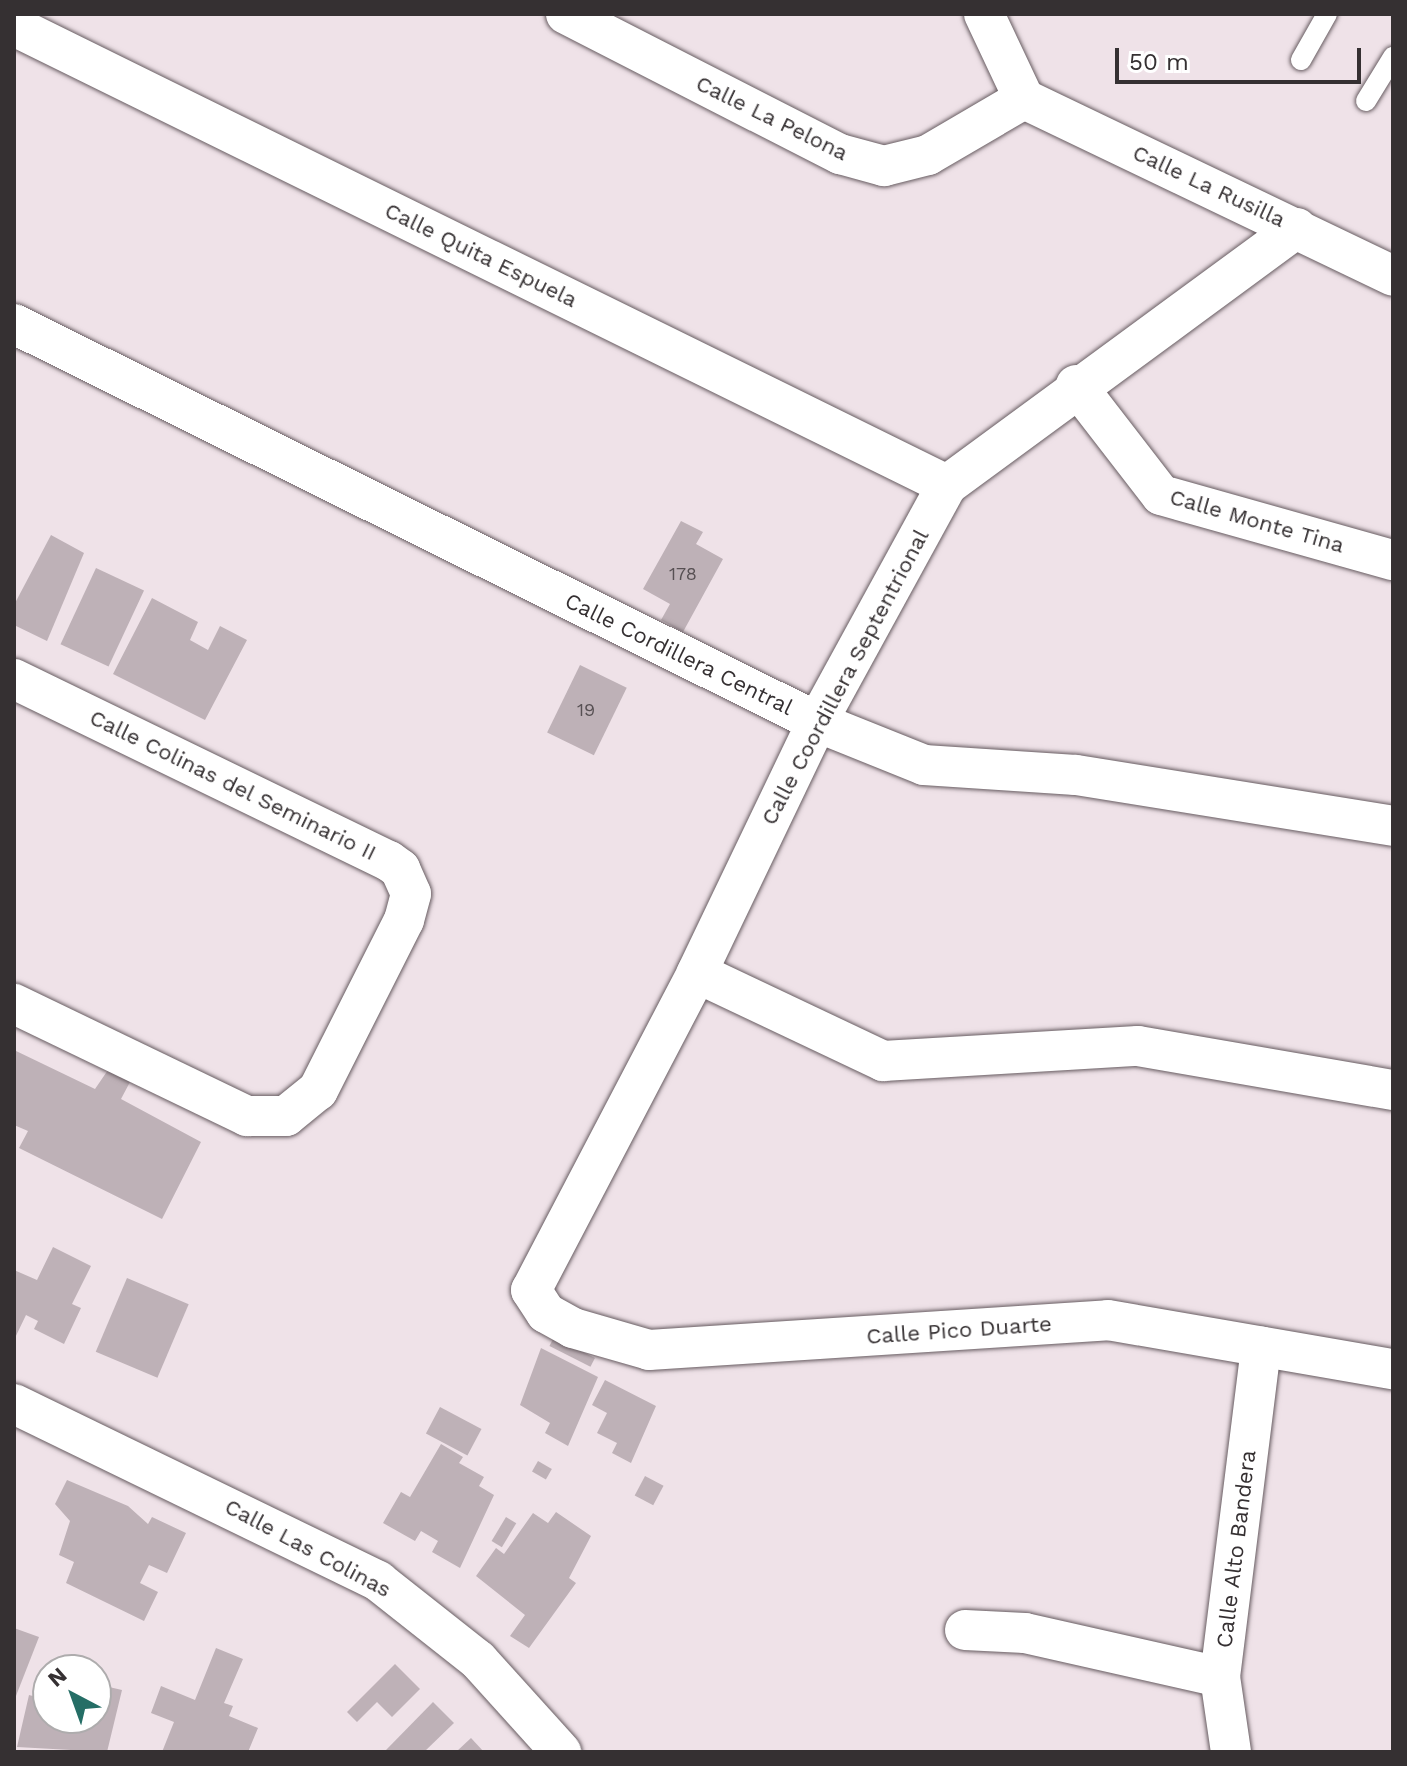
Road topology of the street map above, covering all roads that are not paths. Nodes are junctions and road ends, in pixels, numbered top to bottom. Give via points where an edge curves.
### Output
1 (566, 14) edge
2 (984, 14) edge
3 (1327, 14) edge
4 (14, 26) edge
5 (1393, 57) edge
6 (1301, 60) dead end
7 (1024, 99) junction
8 (1366, 101) dead end
9 (1297, 228) junction
10 (1393, 276) edge
11 (14, 324) edge
12 (1076, 385) junction
13 (947, 485) junction
14 (1393, 560) edge
15 (14, 679) edge
16 (817, 722) junction
17 (1393, 826) edge
18 (697, 973) junction
19 (14, 1004) edge
20 (1393, 1090) edge
21 (533, 1300) joint
22 (1261, 1347) junction
23 (1393, 1369) edge
24 (14, 1404) edge
25 (965, 1630) dead end
26 (1220, 1677) junction
27 (561, 1752) edge
28 (1231, 1752) edge

1 - 7 street, Calle La Pelona via 840,154 884,166 928,155
2 - 7 street
3 - 6 lane
4 - 13 street, Calle Quita Espuela
5 - 8 lane
7 - 9 street, Calle La Rusilla
9 - 10 street, Calle La Rusilla
9 - 12 street, Calle Coordillera Septentrional
11 - 16 street, Calle Cordillera Central
12 - 13 street, Calle Coordillera Septentrional
12 - 14 street, Calle Monte Tina via 1161,495
13 - 16 street, Calle Coordillera Septentrional
15 - 19 street, Calle Colinas del Seminario II via 389,861 411,894 404,920 318,1090 286,1116 247,1116
16 - 17 street, Calle Cordillera Central via 924,765 1076,775
16 - 18 street, Calle Coordillera Septentrional
18 - 20 street via 883,1061 1138,1046
18 - 21 street, Calle Coordillera Septentrional via 536,1271
21 - 22 street, Calle Pico Duarte via 573,1328 649,1350 1108,1320
22 - 23 street, Calle Pico Duarte
22 - 26 street, Calle Alto Bandera
24 - 27 street, Calle Las Colinas via 378,1581 478,1660
25 - 26 street via 1025,1633
26 - 28 street, Calle Alto Bandera

